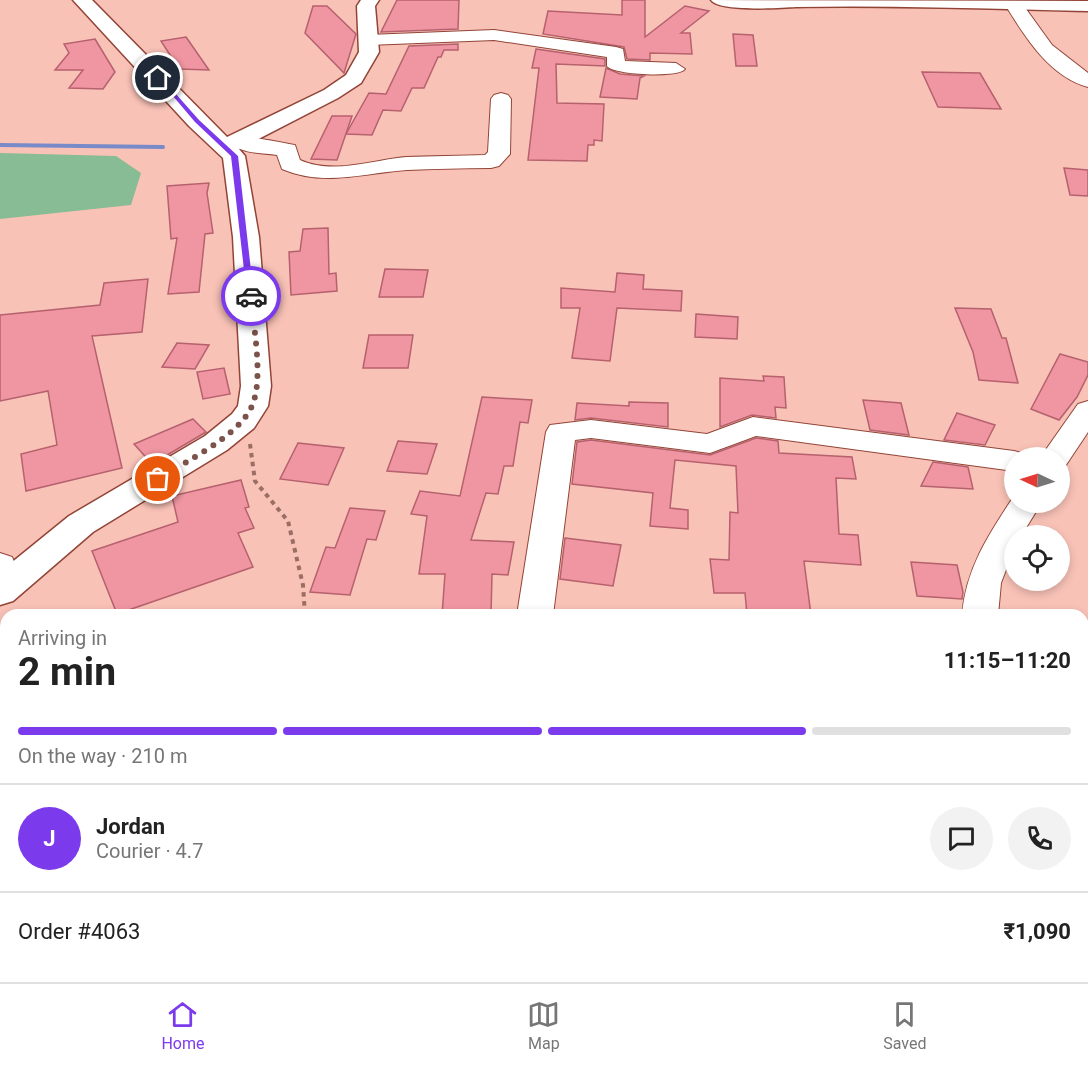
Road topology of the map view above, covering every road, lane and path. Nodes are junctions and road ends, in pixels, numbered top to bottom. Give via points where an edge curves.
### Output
1 (82, 0) edge
2 (370, 0) edge
3 (720, 0) edge
4 (1016, 6) junction
5 (1088, 6) edge
6 (368, 40) junction
7 (676, 69) dead end
8 (1088, 81) edge
9 (501, 99) dead end
10 (233, 143) junction
11 (1088, 410) edge
12 (243, 421) junction
13 (1063, 447) edge
14 (1004, 460) edge
15 (1019, 513) edge
16 (2, 580) edge
17 (305, 609) edge
18 (536, 609) edge
19 (980, 609) edge

1 - 10 main road via 197,121
2 - 6 main road via 366,6
3 - 4 main road
4 - 5 main road
4 - 8 street via 1036,42
6 - 7 street via 494,35 616,53 616,66
6 - 10 main road via 369,52 354,79
9 - 10 street via 499,154 491,161 404,164 354,172 306,171 290,164 287,150
10 - 12 main road via 257,367 253,405
11 - 13 street
12 - 16 main road via 216,443 81,524
12 - 17 path via 255,481 288,521
14 - 18 street via 753,426 710,444 591,429 561,432
15 - 19 street via 992,554 981,589

